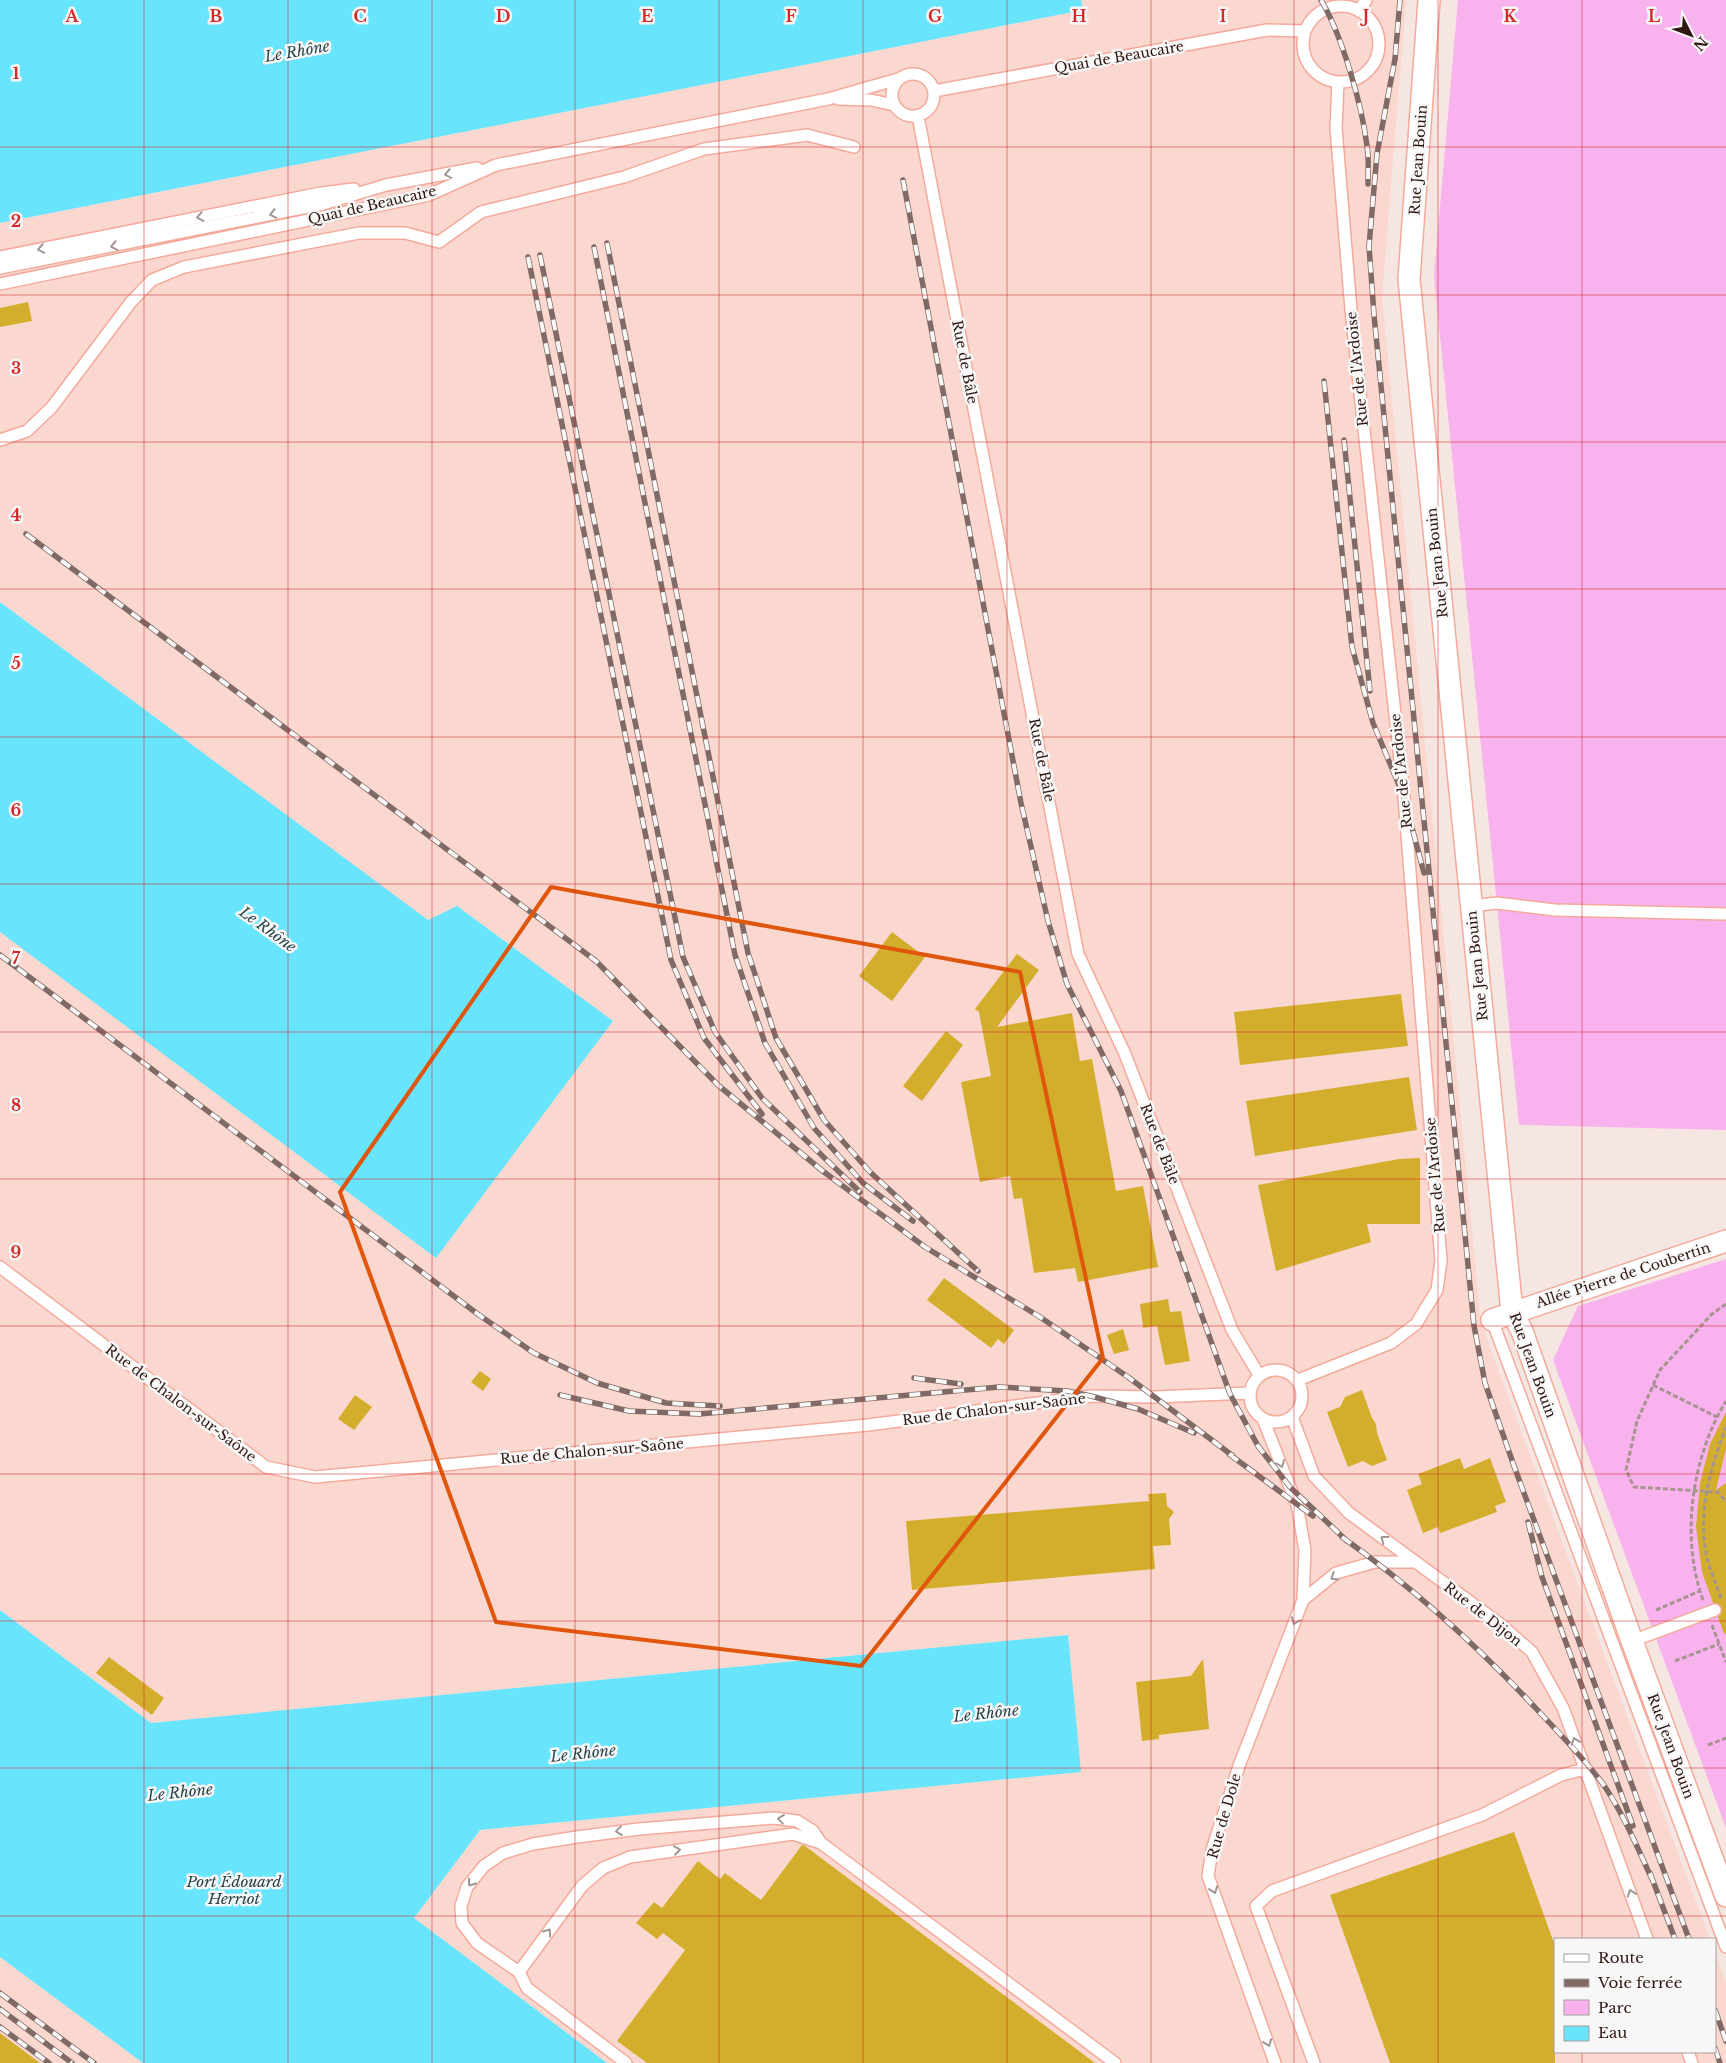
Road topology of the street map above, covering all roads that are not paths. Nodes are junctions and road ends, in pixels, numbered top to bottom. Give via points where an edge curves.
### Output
1 (1366, 0) edge
2 (1429, 0) edge
3 (1359, 11) junction
4 (1305, 31) junction
5 (898, 79) junction
6 (1338, 82) junction
7 (934, 91) junction
8 (828, 99) junction
9 (894, 105) junction
10 (918, 116) junction
11 (854, 146) dead end
12 (496, 165) junction
13 (386, 185) junction
14 (0, 257) edge
15 (0, 268) edge
16 (0, 284) edge
17 (0, 440) edge
18 (1471, 906) junction
19 (1726, 914) edge
20 (1726, 1241) edge
21 (0, 1267) edge
22 (1512, 1312) junction
23 (1492, 1320) joint
24 (1259, 1375) junction
25 (1298, 1380) junction
26 (1250, 1392) junction
27 (1292, 1417) junction
28 (1262, 1419) junction
29 (1415, 1562) junction
30 (1303, 1600) junction
31 (1719, 1607) road end
32 (1632, 1641) junction
33 (1586, 1769) junction
34 (820, 1843) junction
35 (1726, 1896) edge
36 (1647, 1938) edge
37 (1726, 1947) edge
38 (519, 1972) junction
39 (626, 2063) edge
40 (1115, 2063) edge
41 (1275, 2063) edge
42 (1314, 2063) edge

1 - 3 lane
2 - 18 street, Rue Jean Bouin via 1409,280
3 - 4 lane via 1337,6 1326,9
3 - 6 lane via 1376,29 1378,54 1364,75
4 - 6 lane via 1303,43 1309,65 1322,76
4 - 7 lane, Quai de Beaucaire via 1267,30
5 - 7 lane, Quai de Beaucaire via 910,73 923,75
5 - 8 lane, Quai de Beaucaire
5 - 9 lane via 892,91
6 - 25 lane, Rue de l'Ardoise via 1336,128 1351,310 1404,797 1442,1261 1437,1290 1416,1324 1391,1343
7 - 10 lane via 932,104
8 - 9 lane, Quai de Beaucaire via 871,100
8 - 12 lane, Quai de Beaucaire
9 - 10 lane, Quai de Beaucaire via 904,114
10 - 24 lane, Rue de Bâle via 1078,954 1126,1054 1232,1330
11 - 17 lane via 807,136 704,149 624,177 481,212 439,242 405,233 359,233 184,266 152,280 130,302 52,407 27,431
12 -> 13 lane
12 - 16 lane, Quai de Beaucaire via 429,195
13 -> 14 lane via 321,193
13 -> 15 lane via 323,204
18 - 19 lane via 1497,903 1555,910
18 - 22 street, Rue Jean Bouin
20 - 22 street, Allée Pierre de Coubertin
21 - 26 lane, Rue de Chalon-sur-Saône via 266,1467 315,1477 868,1425 1091,1396 1154,1397
22 - 23 street, Allée Pierre de Coubertin
22 - 32 street, Rue Jean Bouin via 1522,1331
23 - 37 lane, Rue Jean Bouin
24 - 25 lane via 1275,1369 1292,1374
24 - 26 lane
25 - 27 lane via 1302,1387 1302,1404
26 - 28 lane via 1252,1408
27 - 28 lane via 1278,1422
29 -> 27 lane, Rue de Dijon via 1349,1513 1314,1476
28 -> 30 lane, Rue de Dole via 1297,1505 1306,1550
29 -> 30 lane, Rue de Dole via 1375,1562 1336,1573
33 -> 29 lane, Rue de Dijon via 1563,1708 1532,1652 1500,1624
30 -> 41 lane, Rue de Dole via 1239,1766 1212,1850 1208,1876
31 - 32 lane
32 - 35 street, Rue Jean Bouin
36 -> 33 lane, Rue de Dijon
33 - 42 lane via 1561,1775 1482,1815 1272,1891 1256,1906
38 -> 34 lane via 582,1886 603,1868 630,1856 793,1834
34 -> 38 lane via 813,1831 796,1821 774,1818 639,1829 533,1844 503,1853 484,1866 467,1887 461,1906 462,1923 477,1943
34 - 40 lane
38 - 39 lane via 527,1988

